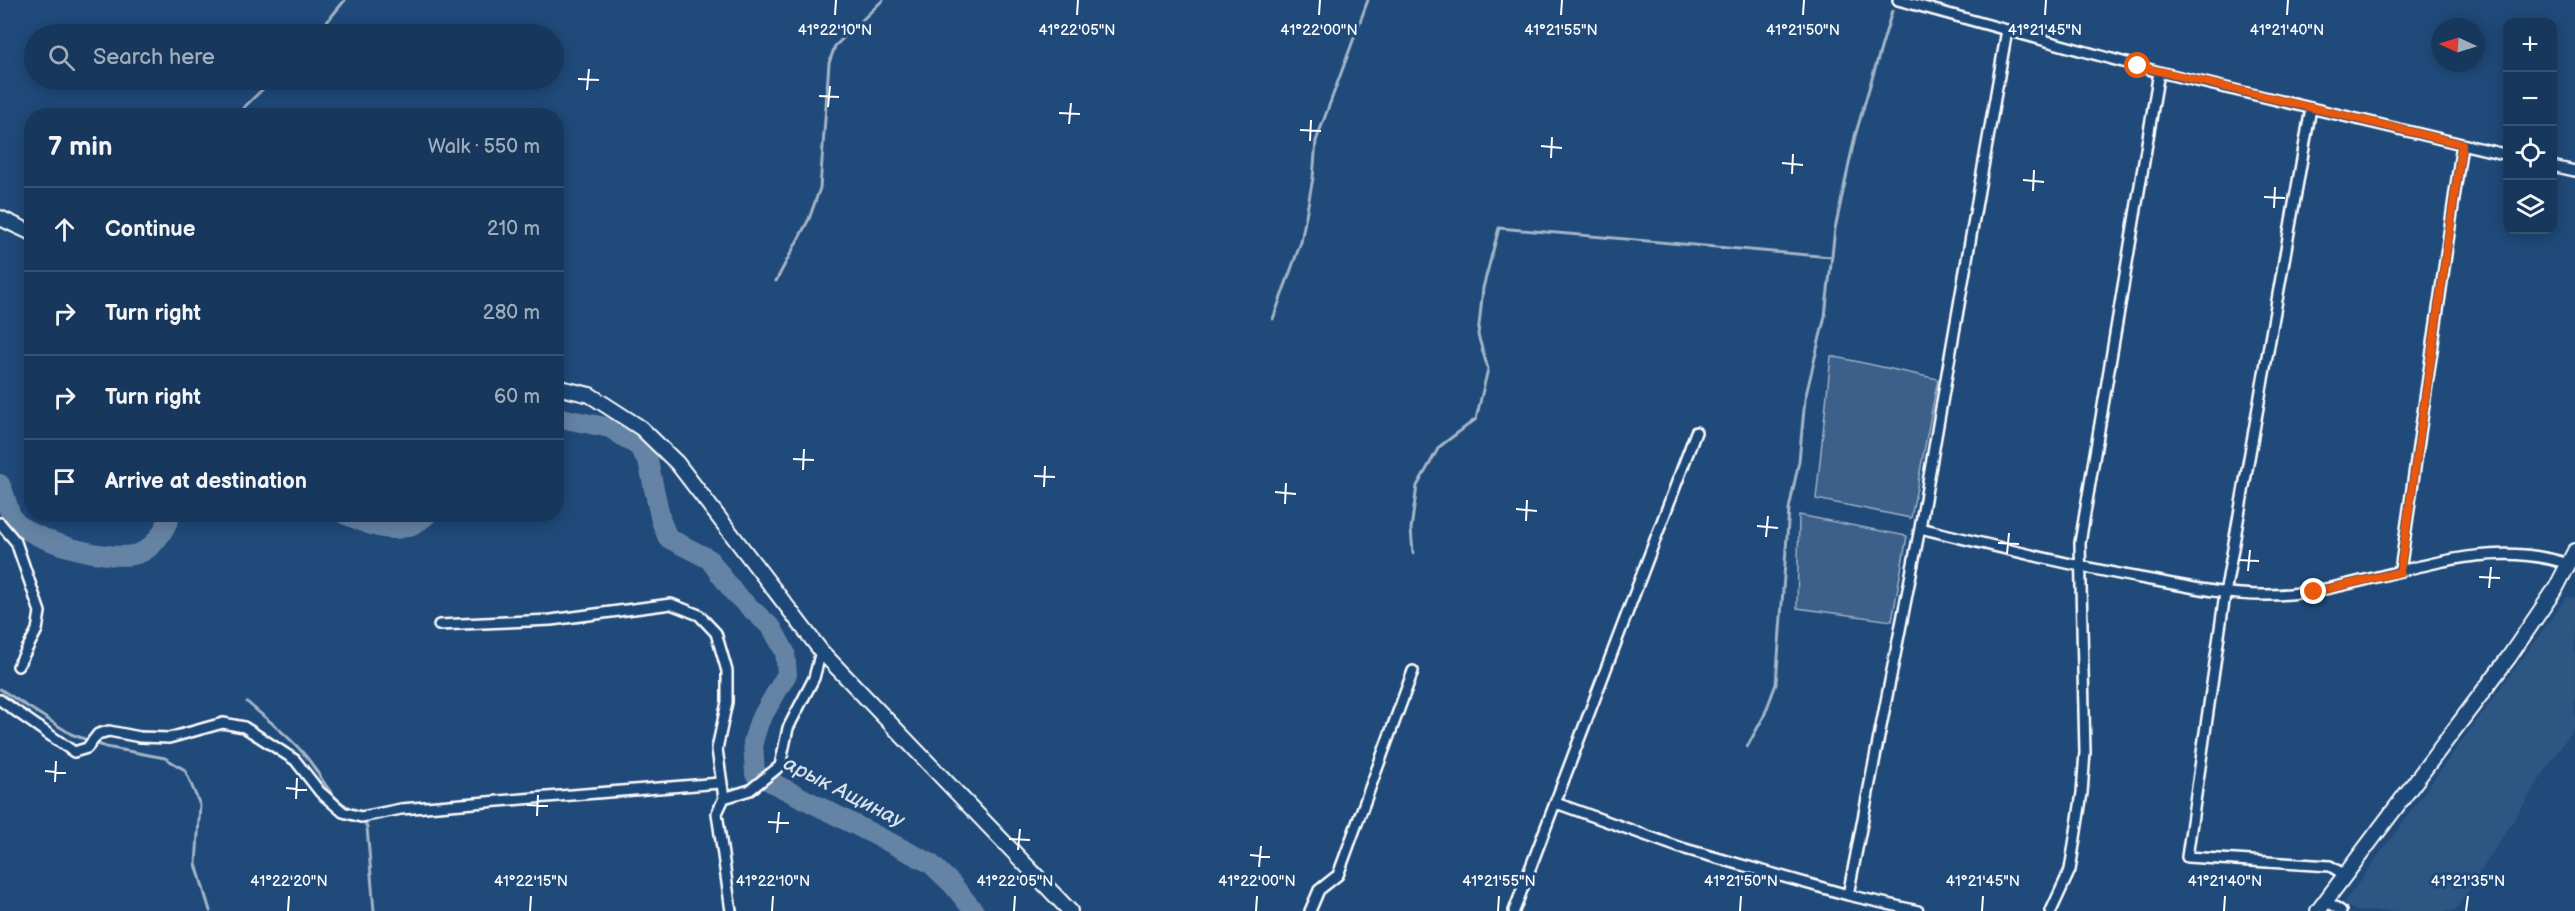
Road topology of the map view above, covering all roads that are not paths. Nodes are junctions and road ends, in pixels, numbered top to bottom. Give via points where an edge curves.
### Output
1 (1898, 0) edge
2 (2007, 30) junction
3 (2158, 72) junction
4 (2311, 108) junction
5 (2462, 144) junction
6 (2503, 154) edge
7 (2557, 167) edge
8 (2575, 171) edge
9 (0, 218) edge
10 (24, 229) edge
11 (564, 389) edge
12 (1696, 432) dead end
13 (0, 523) edge
14 (1920, 528) junction
15 (2572, 558) edge
16 (2081, 568) junction
17 (2400, 572) junction
18 (2225, 594) junction
19 (439, 625) dead end
20 (821, 651) junction
21 (18, 666) dead end
22 (1413, 670) dead end
23 (0, 700) edge
24 (720, 783) junction
25 (724, 798) junction
26 (1556, 803) junction
27 (2345, 875) junction
28 (1848, 895) junction
29 (2322, 906) edge
30 (731, 911) edge
31 (1070, 911) edge
32 (1310, 911) edge
33 (1514, 911) edge
34 (1918, 911) edge
35 (2051, 911) edge
36 (2341, 911) edge

1 - 2 street
2 - 3 street
2 - 14 street
3 - 4 street
3 - 16 street via 2080,543
4 - 5 street
4 - 18 street
5 - 6 street
5 - 17 street
7 - 8 street
9 - 10 main road
11 - 20 main road via 590,395 641,428 677,463
12 - 26 street
13 - 21 street via 16,542 40,612 37,630
14 - 16 street
14 - 28 street
15 - 17 street via 2512,552 2475,555
15 - 27 main road via 2509,657
16 - 18 street
16 - 35 street via 2085,752 2082,793 2070,870
17 - 18 street via 2314,592
18 - 27 street via 2187,857 2330,866
19 - 24 street via 551,620 670,604 699,615 716,633 727,670 727,702 717,750
20 - 25 street via 814,678 788,728 780,766 750,790
20 - 31 main road
22 - 32 street via 1338,875 1319,890
23 - 24 street via 74,752 87,748 98,734 109,731 169,738 223,723 244,727 295,760 320,792 343,812 361,817 400,809
24 - 25 street
25 - 30 street via 717,813
26 - 28 street via 1678,847
26 - 33 street
27 - 29 main road
28 - 34 street
29 - 36 street

